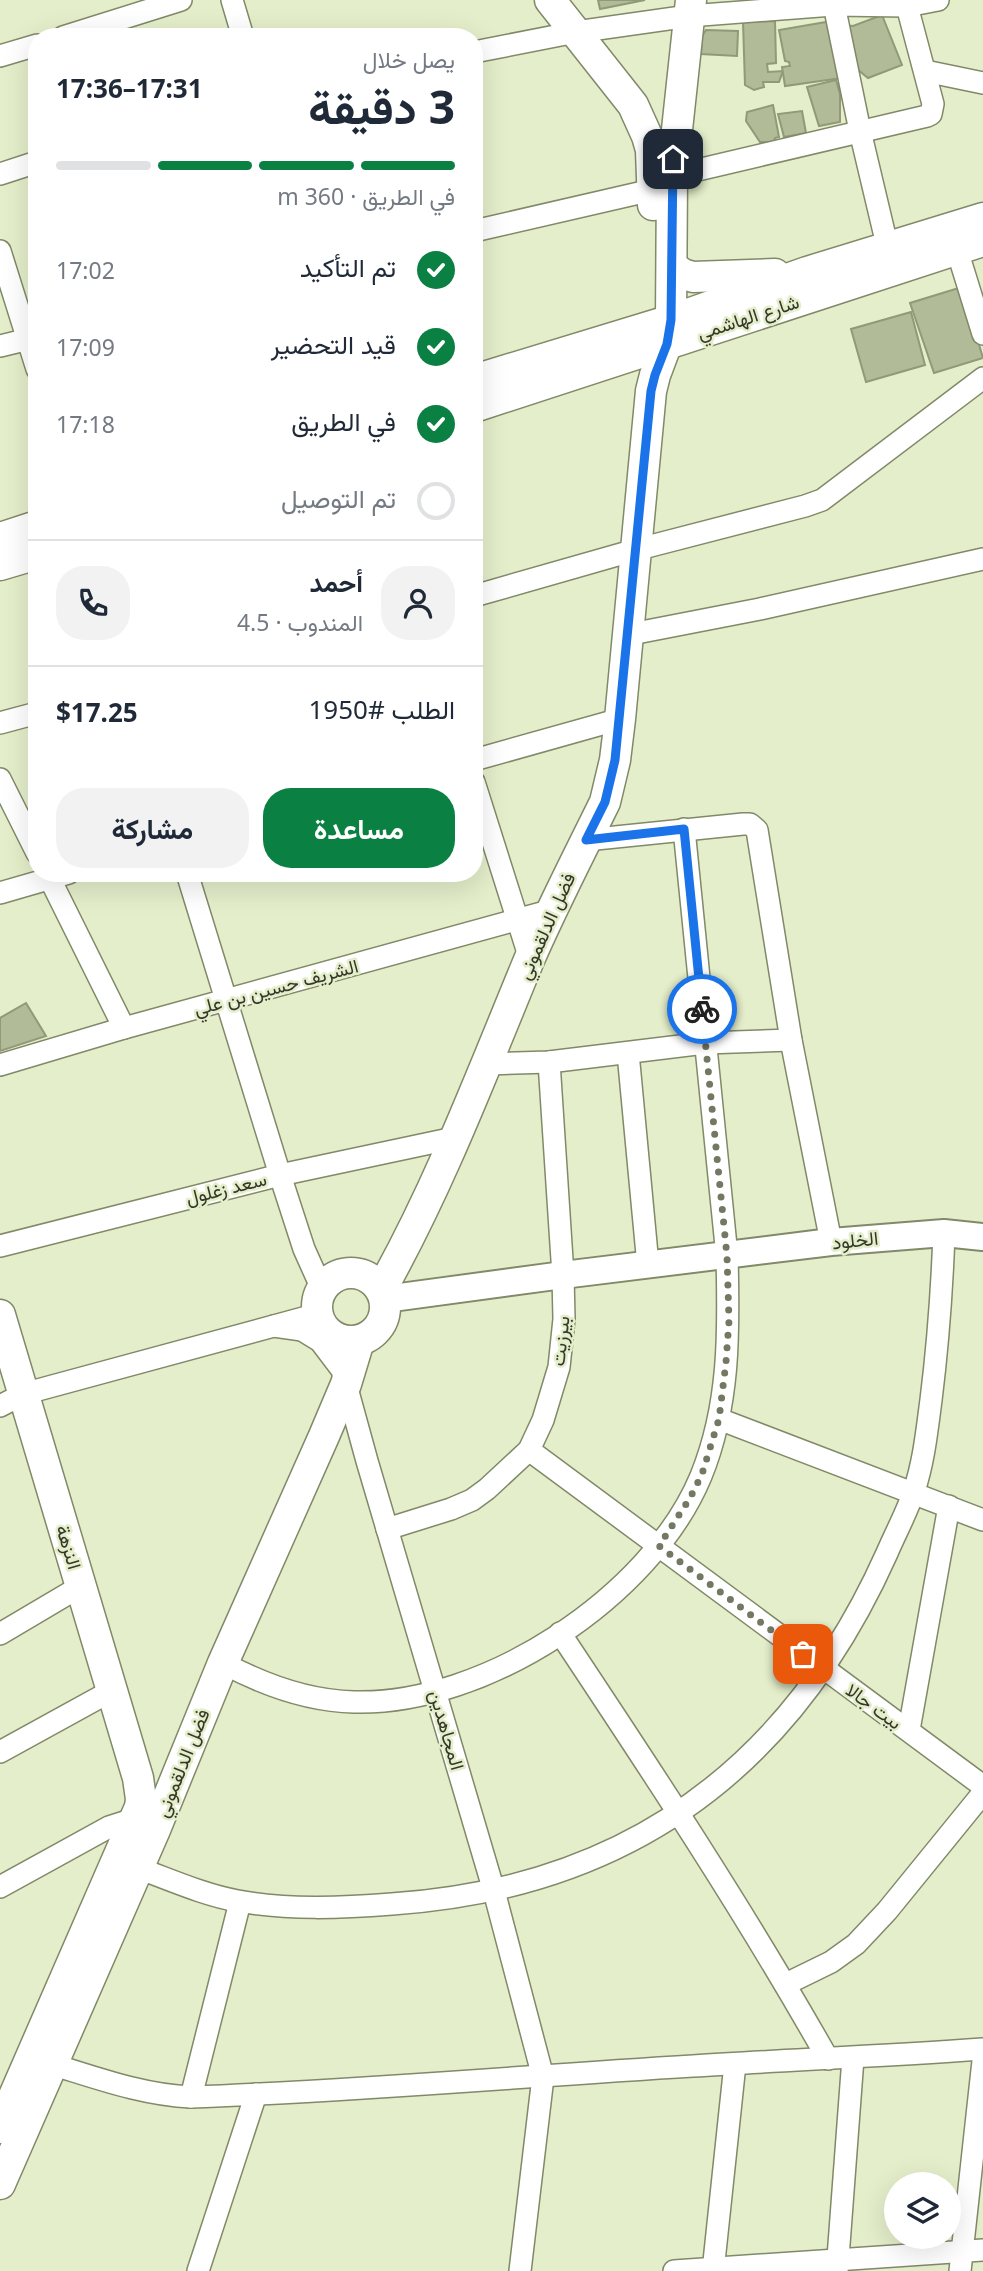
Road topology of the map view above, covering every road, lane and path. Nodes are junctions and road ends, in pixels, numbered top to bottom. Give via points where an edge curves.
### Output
1 (181, 0) edge
2 (232, 0) edge
3 (550, 0) edge
4 (938, 0) edge
5 (833, 3) edge
6 (908, 6) junction
7 (690, 8) edge
8 (92, 28) edge
9 (240, 28) edge
10 (576, 32) junction
11 (28, 48) edge
12 (483, 50) edge
13 (0, 56) edge
14 (925, 71) junction
15 (983, 83) edge
16 (860, 131) junction
17 (28, 165) edge
18 (0, 174) edge
19 (662, 183) junction
20 (983, 218) edge
21 (483, 229) edge
22 (964, 240) edge
23 (888, 249) junction
24 (0, 251) edge
25 (672, 267) junction
26 (807, 272) junction
27 (28, 327) edge
28 (663, 333) junction
29 (983, 334) edge
30 (28, 339) edge
31 (0, 346) edge
32 (483, 378) edge
33 (983, 378) edge
34 (483, 403) edge
35 (28, 529) edge
36 (0, 538) edge
37 (635, 550) junction
38 (28, 557) edge
39 (983, 559) edge
40 (0, 565) edge
41 (483, 593) edge
42 (626, 635) junction
43 (28, 715) edge
44 (620, 719) junction
45 (0, 723) edge
46 (483, 757) edge
47 (0, 779) edge
48 (483, 811) edge
49 (684, 829) junction
50 (28, 835) edge
51 (586, 840) junction
52 (32, 882) edge
53 (58, 882) edge
54 (190, 882) edge
55 (0, 892) edge
56 (552, 910) junction
57 (517, 920) junction
58 (530, 959) junction
59 (226, 1001) junction
60 (124, 1028) junction
61 (790, 1040) junction
62 (705, 1043) junction
63 (628, 1053) junction
64 (549, 1062) junction
65 (488, 1064) junction
66 (0, 1065) edge
67 (454, 1138) junction
68 (280, 1175) junction
69 (944, 1233) junction
70 (983, 1237) edge
71 (831, 1242) junction
72 (0, 1246) edge
73 (727, 1256) junction
74 (648, 1265) junction
75 (564, 1275) junction
76 (383, 1295) junction
77 (320, 1301) junction
78 (0, 1315) edge
79 (274, 1326) junction
80 (359, 1340) junction
81 (346, 1384) junction
82 (12, 1400) edge
83 (719, 1419) junction
84 (324, 1436) junction
85 (529, 1450) junction
86 (367, 1461) junction
87 (914, 1492) junction
88 (949, 1506) junction
89 (983, 1520) edge
90 (387, 1529) junction
91 (659, 1546) junction
92 (81, 1586) junction
93 (560, 1633) junction
94 (0, 1634) edge
95 (223, 1663) junction
96 (824, 1670) junction
97 (111, 1691) junction
98 (436, 1692) junction
99 (908, 1730) junction
100 (0, 1752) edge
101 (178, 1776) junction
102 (138, 1778) junction
103 (983, 1786) edge
104 (980, 1806) edge
105 (679, 1812) junction
106 (134, 1819) junction
107 (138, 1868) junction
108 (0, 1887) edge
109 (494, 1891) junction
110 (240, 1902) junction
111 (786, 1984) junction
112 (983, 2049) edge
113 (853, 2058) junction
114 (828, 2059) junction
115 (983, 2062) edge
116 (51, 2064) junction
117 (735, 2064) junction
118 (543, 2077) junction
119 (256, 2094) junction
120 (191, 2097) junction
121 (0, 2128) edge
122 (0, 2184) edge
123 (968, 2257) edge
124 (837, 2265) edge
125 (713, 2270) edge
126 (198, 2271) edge
127 (520, 2271) edge
128 (674, 2271) edge

1 - 8 street
2 - 9 street
3 - 10 main road
4 - 6 street
5 - 6 street
5 - 7 street
5 - 16 street
6 - 14 street
7 - 10 street
7 - 19 main road, فضل الدلقموني
10 - 12 street
10 - 19 main road via 633,105
11 - 13 street
14 - 15 street
14 - 16 street via 932,114
16 - 19 street
16 - 23 street
17 - 18 street
19 - 21 street
19 - 25 main road, فضل الدلقموني
19 - 28 main road
20 - 22 main road, شارع الهاشمي
22 - 23 main road, شارع الهاشمي
22 - 28 main road, شارع الهاشمي
22 - 29 street
23 - 26 main road, شارع الهاشمي
24 - 27 street
25 - 26 main road via 701,277
25 - 28 main road, فضل الدلقموني
26 - 28 main road, شارع الهاشمي
28 - 32 main road, شارع الهاشمي
28 - 34 main road, شارع الهاشمي
28 - 37 main road, فضل الدلقموني via 651,391
30 - 31 street
33 - 37 street via 822,500
35 - 36 main road
37 - 41 street
37 - 42 main road, فضل الدلقموني
38 - 40 main road
39 - 42 street
42 - 44 main road, فضل الدلقموني
43 - 45 street
44 - 46 street
44 - 51 main road, فضل الدلقموني via 605,802
47 - 50 street
48 - 57 street
49 - 51 street
49 - 61 street via 750,824 757,830
49 - 62 street
51 - 56 main road, فضل الدلقموني
52 - 55 street
53 - 60 street
54 - 59 street
56 - 57 street, الشريف حسين بن علي
56 - 58 main road, فضل الدلقموني
57 - 58 street
57 - 59 street, الشريف حسين بن علي
58 - 65 main road, فضل الدلقموني
59 - 60 street, الشريف حسين بن علي
59 - 68 street
60 - 66 street, الشريف حسين بن علي
61 - 62 street
61 - 71 street
62 - 63 street
62 - 73 street
63 - 64 street
63 - 74 street
64 - 65 street
64 - 75 street, بيرزيت
65 - 67 main road, فضل الدلقموني
67 - 68 street, سعد زغلول
67 - 76 main road, فضل الدلقموني
68 - 72 street, سعد زغلول
68 - 77 street
69 - 70 street, الخلود
69 - 71 street, الخلود
69 - 87 street via 935,1371
71 - 73 street, الخلود
73 - 74 street, الخلود
73 - 83 street via 727,1348
74 - 75 street, الخلود
75 - 76 street, الخلود
75 - 85 street, بيرزيت via 559,1367
76 - 77 main road via 374,1280 351,1273 330,1280
76 - 80 main road via 383,1321
77 - 79 street
77 - 80 main road via 321,1324 328,1332 348,1341
78 - 82 main road, النزهة
79 - 81 street, المجاهدين via 302,1330 320,1340 342,1370
79 - 82 street
80 - 81 main road, فضل الدلقموني
81 - 84 main road, فضل الدلقموني
81 - 86 street, المجاهدين
82 - 92 main road, النزهة
83 - 87 street
83 - 91 street via 696,1486
84 - 86 street via 345,1441
84 - 95 main road, فضل الدلقموني
85 - 90 street, بيرزيت via 472,1500
85 - 91 street, بيت جالا
86 - 90 street, المجاهدين
87 - 88 street
87 - 96 street via 872,1586
88 - 89 street
88 - 99 street
90 - 98 street, المجاهدين
91 - 93 street via 613,1593
91 - 96 street, بيت جالا
92 - 94 street
92 - 97 main road, النزهة
93 - 98 street via 512,1664
93 - 105 street
95 - 98 street via 273,1687 326,1700 382,1702
95 - 101 main road, فضل الدلقموني
96 - 99 street, بيت جالا
96 - 105 street via 761,1744
97 - 100 street
97 - 102 main road, النزهة
98 - 109 street, المجاهدين
99 - 103 street, بيت جالا
101 - 102 main road via 158,1790 146,1787
101 - 107 main road, فضل الدلقموني
102 - 106 main road, النزهة via 141,1803
104 - 111 street via 856,1944
105 - 109 street via 608,1853
105 - 111 street
106 - 108 street via 109,1827
106 - 121 main road, النزهة
107 - 110 street
107 - 116 main road, فضل الدلقموني
109 - 110 street via 368,1906
109 - 118 street, المجاهدين
110 - 120 street
111 - 114 street
112 - 113 street
113 - 114 street
113 - 124 street
114 - 117 street
115 - 123 street
116 - 120 street via 125,2087
116 - 122 main road, فضل الدلقموني
117 - 118 street
117 - 125 street
118 - 119 street
118 - 127 street
119 - 120 street
119 - 126 street
123 - 124 street
124 - 125 street
125 - 128 street

